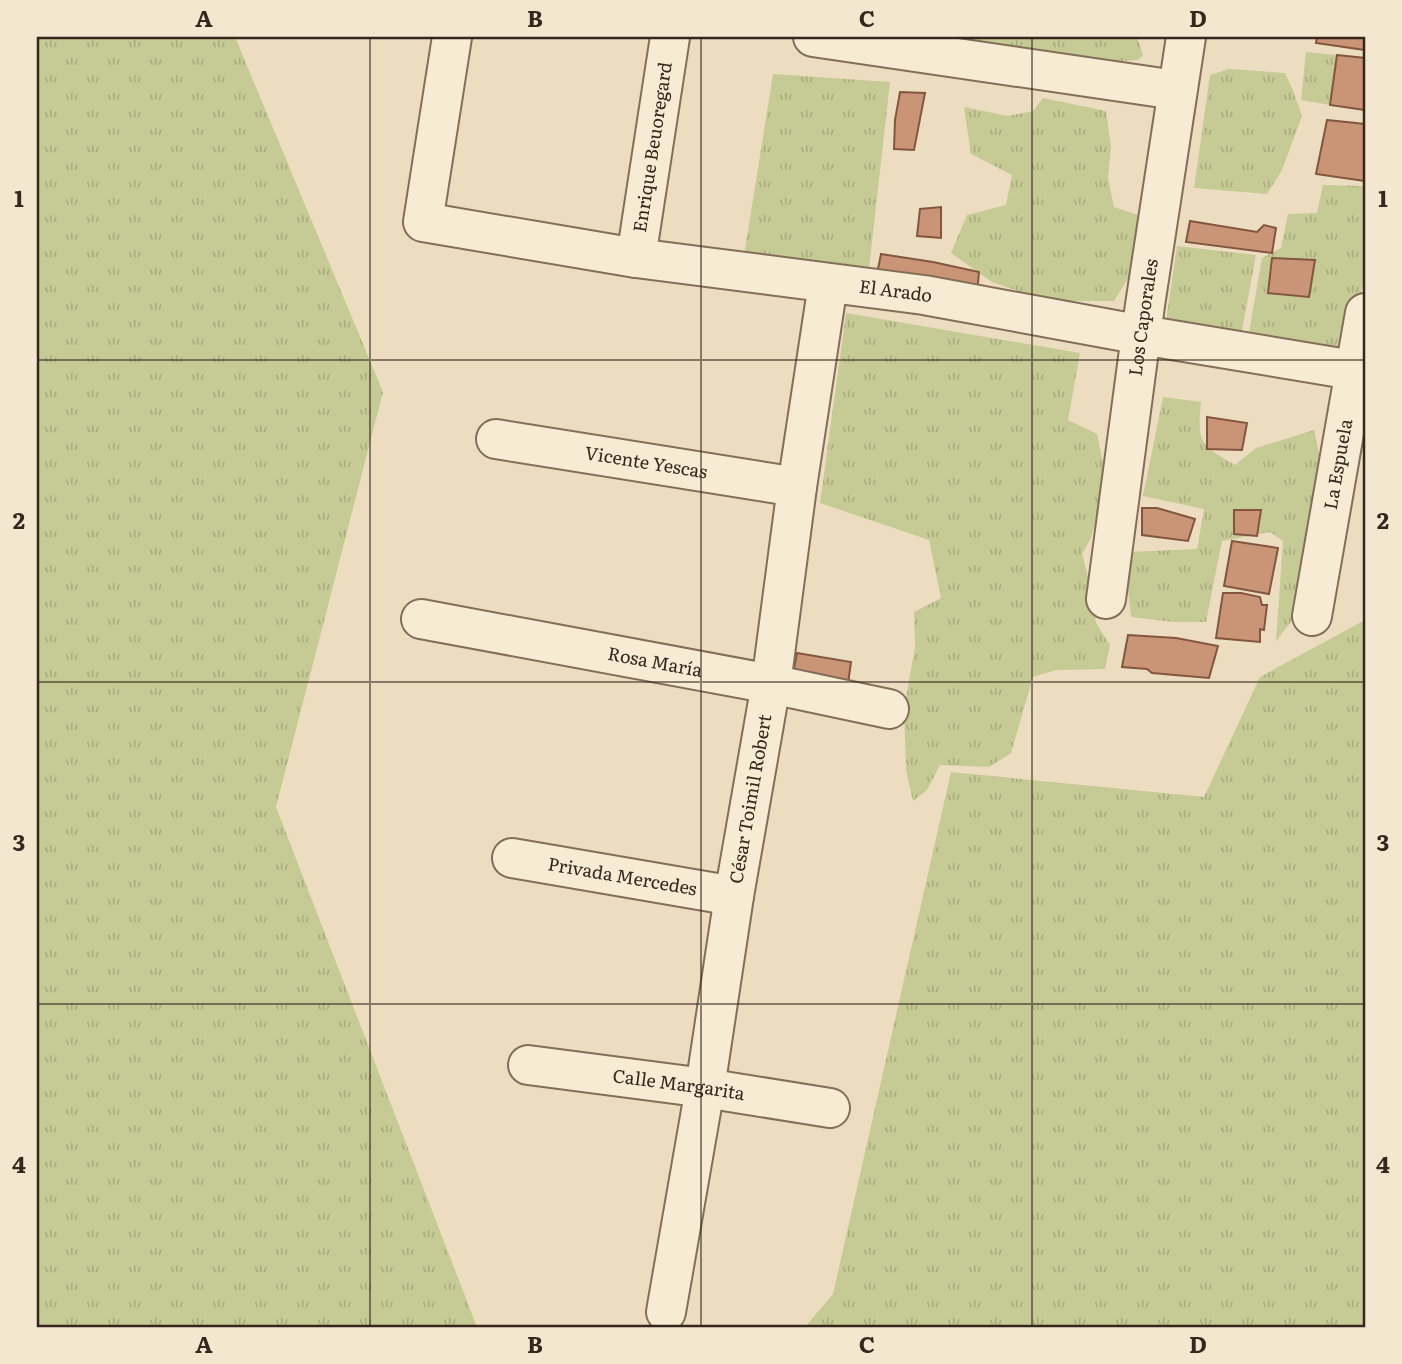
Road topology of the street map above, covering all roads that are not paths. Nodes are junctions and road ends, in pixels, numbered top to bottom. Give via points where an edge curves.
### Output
1 (452, 37) edge
2 (670, 37) edge
3 (813, 37) edge
4 (1186, 37) edge
5 (1177, 90) junction
6 (636, 258) junction
7 (828, 284) junction
8 (1365, 313) edge
9 (1142, 335) junction
10 (1360, 372) edge
11 (496, 439) dead end
12 (797, 487) junction
13 (1106, 599) dead end
14 (1312, 616) dead end
15 (421, 619) dead end
16 (771, 684) junction
17 (889, 709) dead end
18 (512, 858) dead end
19 (734, 896) junction
20 (528, 1065) dead end
21 (705, 1088) junction
22 (830, 1108) dead end
23 (666, 1312) dead end

1 - 6 street, El Arado via 423,222
2 - 6 street, Enrique Beuoregard
3 - 5 street
4 - 5 street, Los Caporales
5 - 9 street, Los Caporales
6 - 7 street, El Arado
7 - 9 street, El Arado via 924,295
7 - 12 street, César Toimil Robert
8 - 10 street, La Espuela
9 - 10 street, El Arado
9 - 13 street, Los Caporales
10 - 14 street, La Espuela
11 - 12 street, Vicente Yescas
12 - 16 street, César Toimil Robert
15 - 16 street, Rosa María
16 - 17 street, Rosa María
16 - 19 street, César Toimil Robert
18 - 19 street, Privada Mercedes
19 - 21 street, César Toimil Robert
20 - 21 street, Calle Margarita
21 - 22 street, Calle Margarita
21 - 23 street, César Toimil Robert

